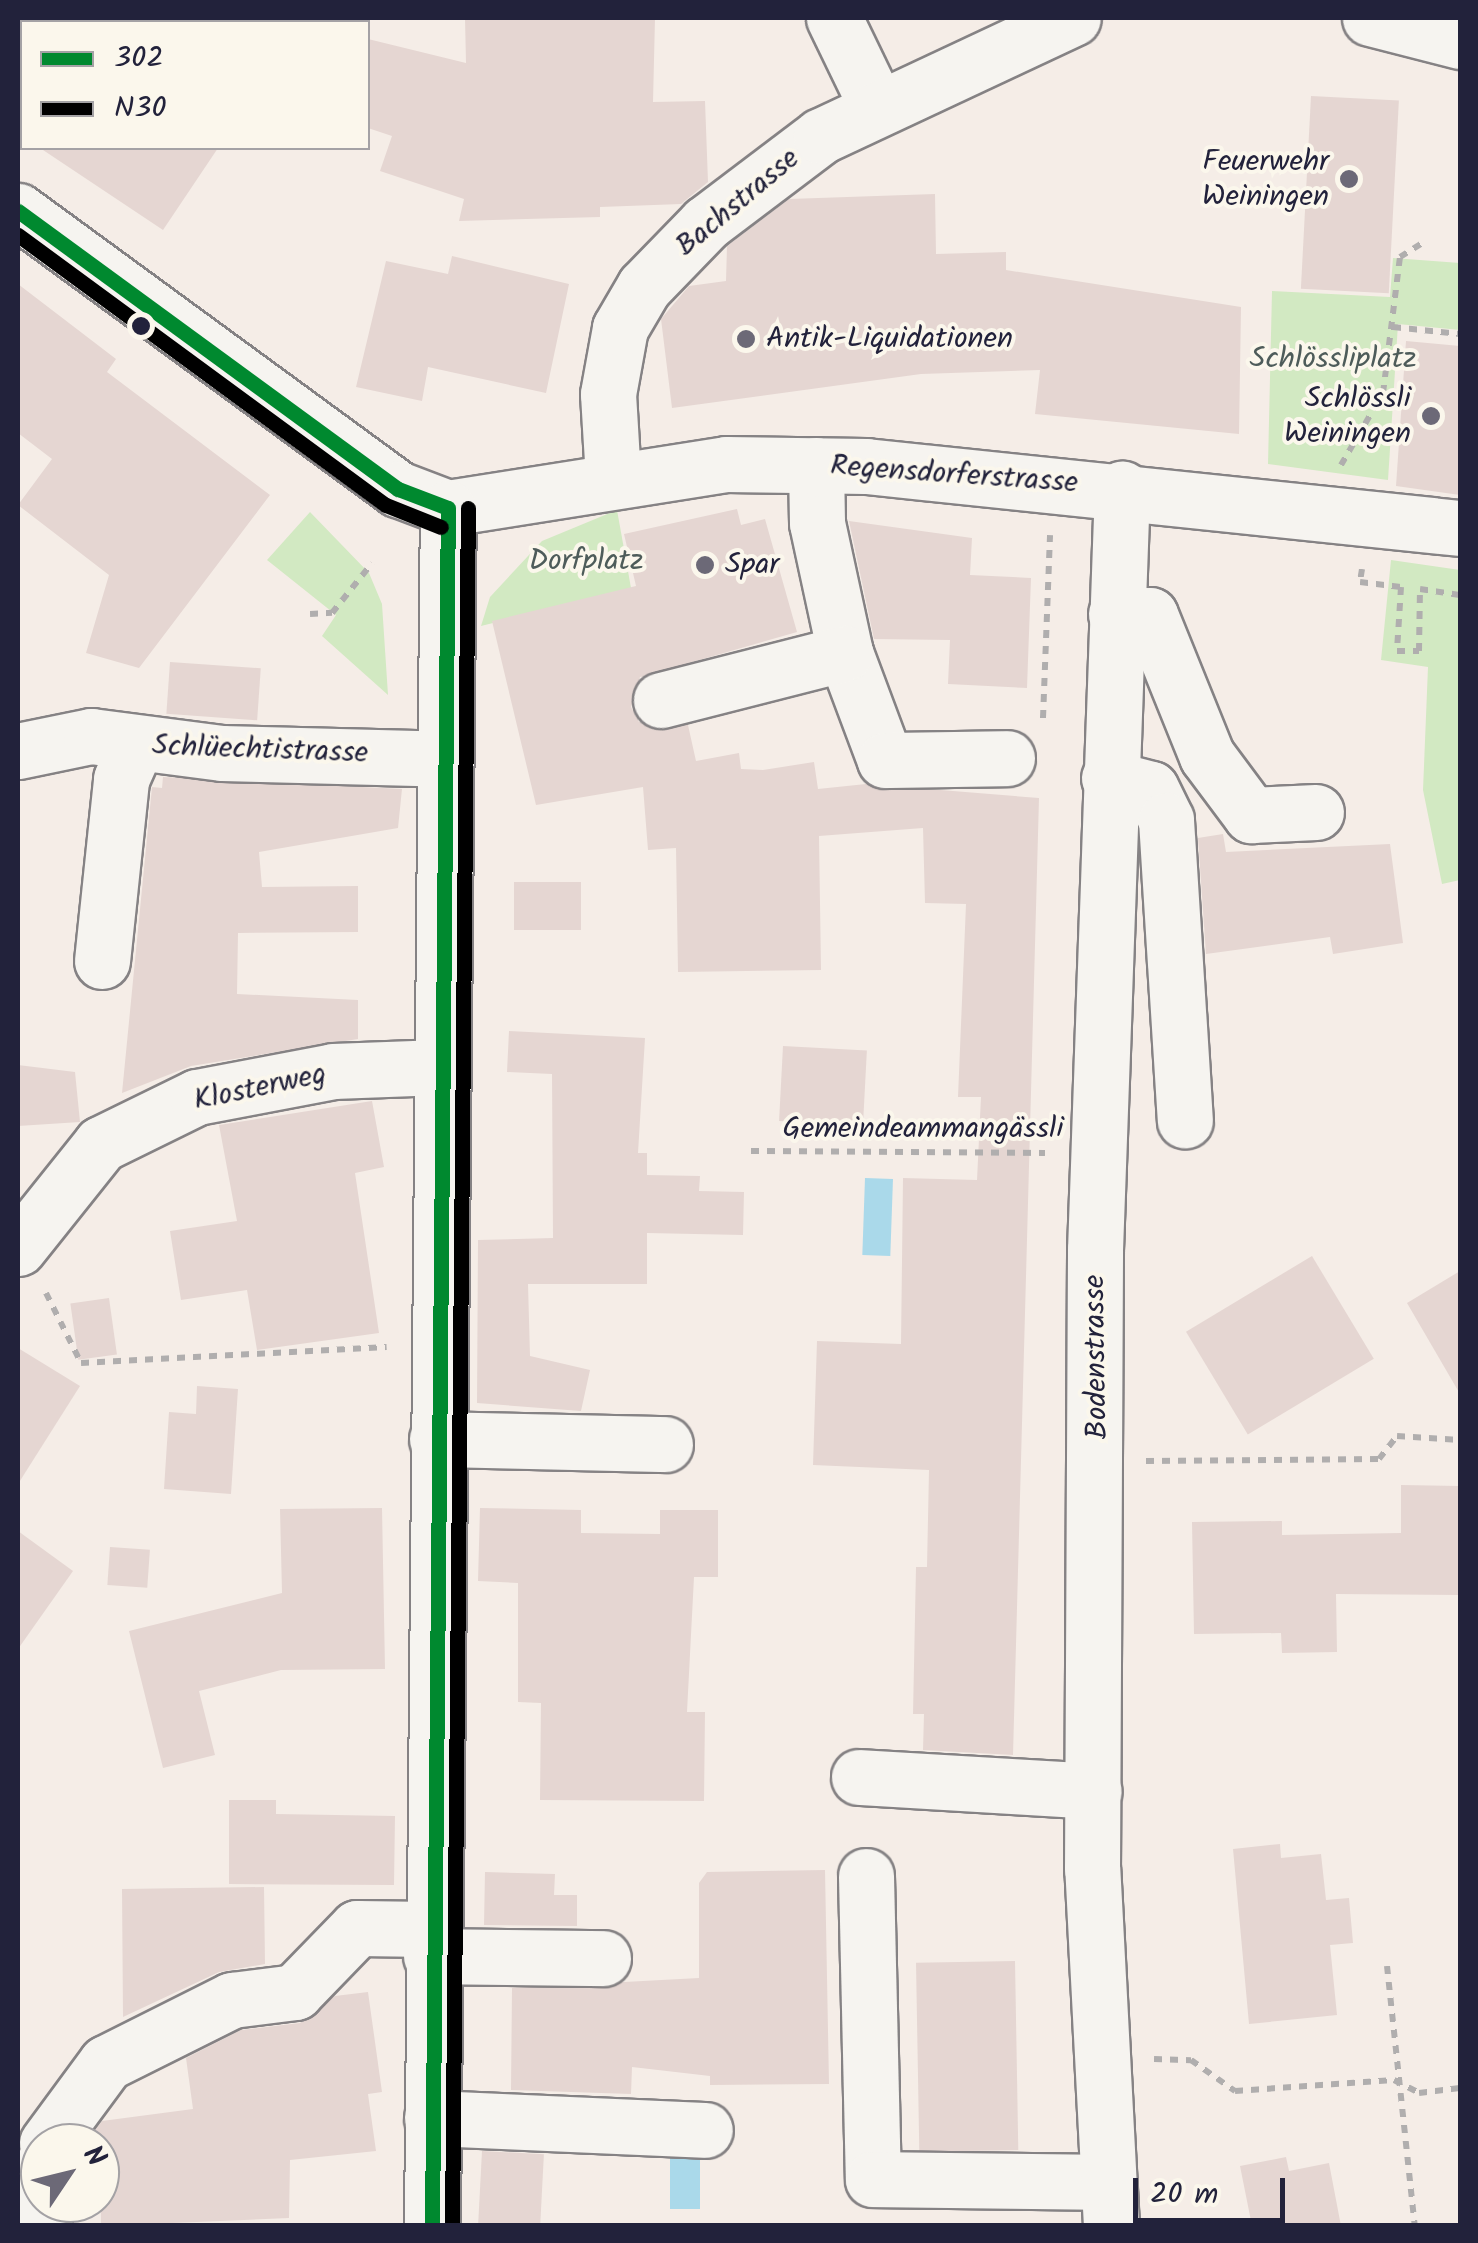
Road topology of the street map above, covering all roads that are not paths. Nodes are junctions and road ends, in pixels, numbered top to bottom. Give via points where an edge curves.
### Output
1 (834, 18) edge
2 (1073, 18) edge
3 (1370, 18) edge
4 (1460, 41) edge
5 (877, 107) junction
6 (18, 211) edge
7 (816, 465) junction
8 (614, 478) junction
9 (1122, 488) junction
10 (448, 508) junction
11 (1460, 528) edge
12 (1116, 614) junction
13 (845, 653) junction
14 (661, 700) dead end
15 (136, 746) junction
16 (1025, 747) road end
17 (18, 750) edge
18 (445, 758) junction
19 (1110, 778) junction
20 (1316, 812) dead end
21 (102, 962) dead end
22 (442, 1067) junction
23 (1185, 1120) dead end
24 (29, 1264) edge
25 (437, 1439) junction
26 (666, 1444) dead end
27 (860, 1777) dead end
28 (1094, 1791) junction
29 (866, 1876) dead end
30 (431, 1942) junction
31 (603, 1958) dead end
32 (432, 2118) junction
33 (62, 2123) edge
34 (705, 2130) dead end
35 (1109, 2204) edge
36 (432, 2226) edge

1 - 5 street
2 - 5 street, Bachstrasse
3 - 4 street
5 - 8 street, Bachstrasse via 772,166 644,286 620,328 608,394
6 - 10 street via 398,489
7 - 8 street, Regensdorferstrasse
7 - 9 street, Regensdorferstrasse
7 - 13 street via 816,523
8 - 10 street, Regensdorferstrasse
9 - 11 street, Regensdorferstrasse
9 - 12 street, Bodenstrasse
10 - 18 street
12 - 19 street, Bodenstrasse
12 - 20 street via 1150,615 1207,756 1252,814
13 - 14 street
13 - 16 street via 885,760
15 - 17 street, Schlüechtistrasse via 91,736
15 - 18 street, Schlüechtistrasse
15 - 21 street via 121,780
18 - 22 street
19 - 23 street via 1150,790 1166,820
19 - 28 street, Bodenstrasse via 1095,1153 1100,1460
22 - 24 street, Klosterweg via 334,1071 198,1097 100,1144
22 - 25 street
25 - 26 street
25 - 30 street
27 - 28 street
28 - 35 street, Bodenstrasse via 1098,2059
29 - 35 street via 874,2179
30 - 31 street
30 - 32 street
30 - 33 street via 356,1928 295,1992 232,2000 106,2063
32 - 34 street
32 - 36 street

